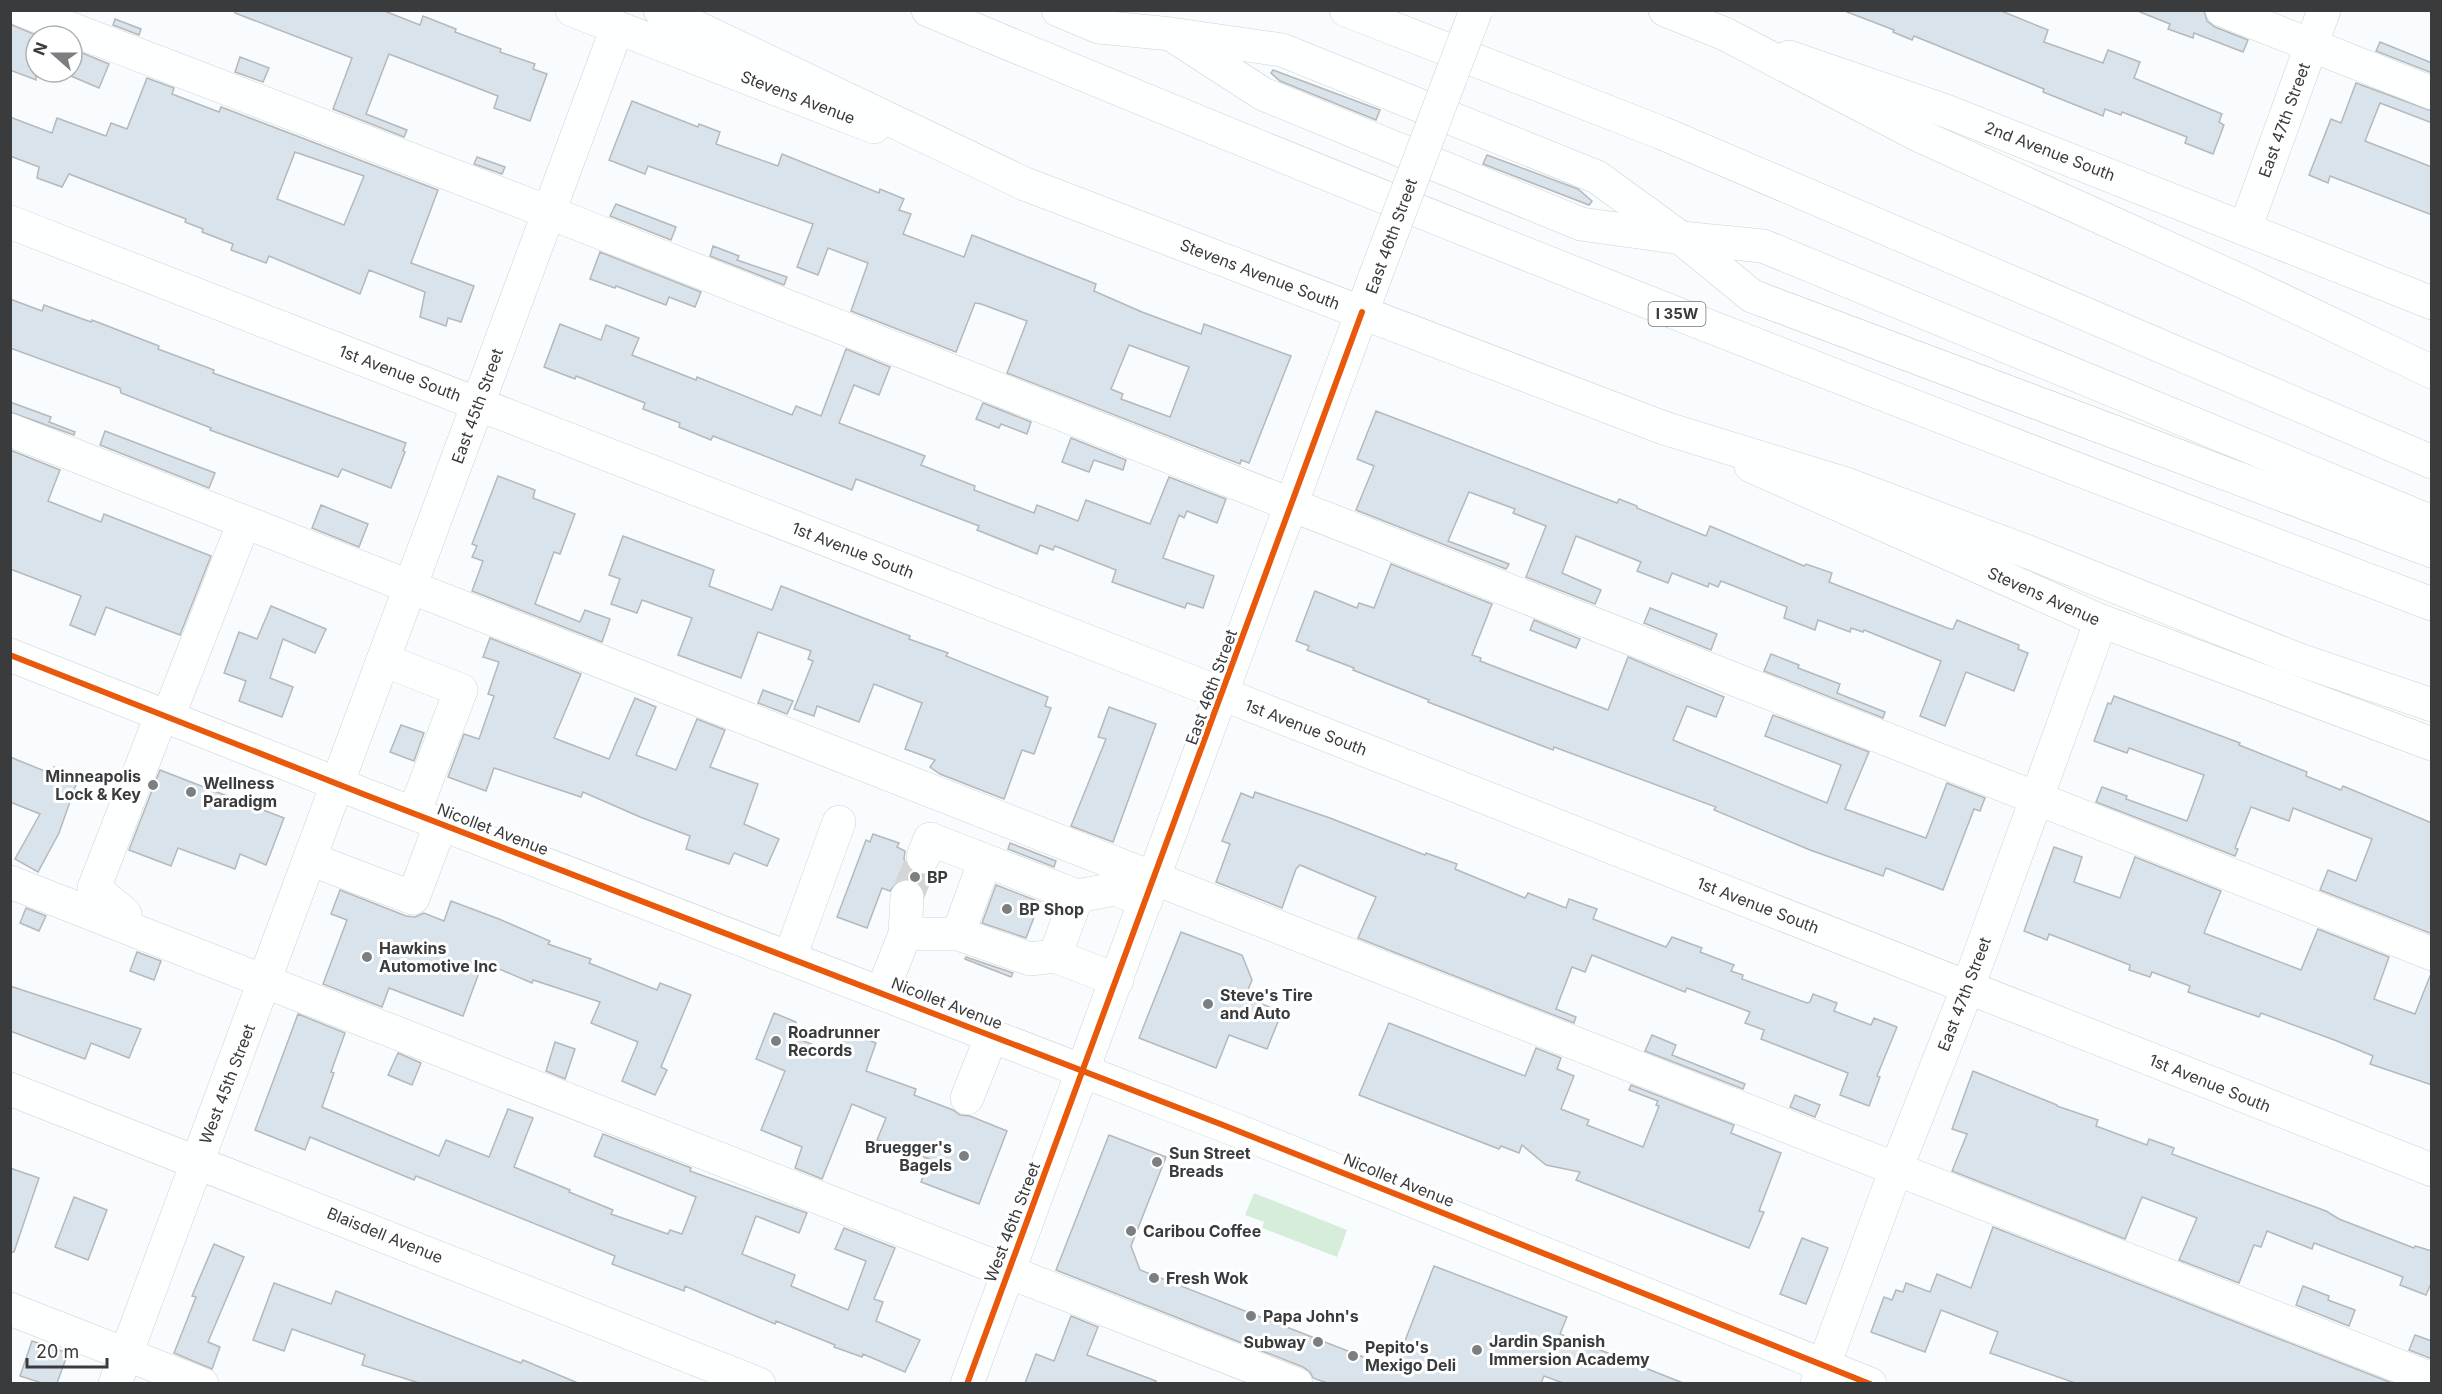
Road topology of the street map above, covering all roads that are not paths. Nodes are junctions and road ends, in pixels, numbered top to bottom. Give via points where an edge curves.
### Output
1 (22, 10) edge
2 (572, 10) edge
3 (660, 10) edge
4 (928, 10) edge
5 (1058, 10) edge
6 (1144, 10) edge
7 (1346, 10) edge
8 (1476, 10) edge
9 (1665, 10) edge
10 (2222, 10) edge
11 (2324, 10) edge
12 (617, 28) junction
13 (1171, 34) junction
14 (1725, 34) junction
15 (2311, 46) junction
16 (2432, 93) edge
17 (1025, 184) junction
18 (548, 212) junction
19 (10, 222) edge
20 (2245, 230) junction
21 (1681, 238) junction
22 (2432, 303) edge
23 (1362, 312) junction
24 (2432, 372) edge
25 (478, 404) junction
26 (1664, 428) junction
27 (10, 430) edge
28 (2432, 462) edge
29 (1292, 506) junction
30 (244, 522) junction
31 (2432, 522) edge
32 (2432, 551) edge
33 (410, 586) junction
34 (2432, 604) edge
35 (2100, 621) junction
36 (10, 655) edge
37 (383, 660) junction
38 (1222, 694) junction
39 (2432, 705) edge
40 (165, 716) junction
41 (2432, 744) edge
42 (338, 783) junction
43 (2037, 798) junction
44 (427, 818) junction
45 (839, 822) dead end
46 (923, 857) tunnel mouth
47 (310, 859) junction
48 (985, 861) junction
49 (10, 882) edge
50 (1150, 889) junction
51 (1077, 896) junction
52 (907, 897) tunnel mouth
53 (121, 924) junction
54 (905, 934) junction
55 (958, 934) junction
56 (2432, 954) edge
57 (1055, 956) junction
58 (790, 957) junction
59 (266, 980) junction
60 (1117, 980) junction
61 (1968, 987) junction
62 (882, 992) junction
63 (992, 1035) junction
64 (1083, 1071) junction
65 (10, 1089) edge
66 (967, 1098) dead end
67 (198, 1161) junction
68 (1896, 1169) junction
69 (2432, 1170) edge
70 (1008, 1271) junction
71 (10, 1309) edge
72 (121, 1369) edge
73 (1820, 1375) edge
74 (2432, 1379) edge
75 (202, 1383) edge
76 (759, 1383) edge
77 (967, 1383) edge
78 (1296, 1383) edge
79 (1870, 1383) edge

1 - 18 main road
2 - 12 main road, Stevens Avenue
3 - 17 main road
4 - 34 main road, I 35W via 1888,397
5 - 13 main road via 1099,27
6 - 13 main road
7 - 28 main road via 1662,133
8 - 23 main road, East 46th Street, bridge
9 - 14 main road, 2nd Avenue South
10 - 15 main road
11 - 15 main road, East 47th Street
12 - 17 main road, Stevens Avenue
12 - 18 main road, East 45th Street
13 - 21 main road via 1263,94 1581,224
13 - 21 main road via 1282,50 1598,177
14 - 20 main road, 2nd Avenue South via 1946,111
14 - 24 main road via 1918,135
15 - 16 main road
15 - 20 main road, East 47th Street
17 - 23 main road, Stevens Avenue South
18 - 25 main road, East 45th Street
18 - 29 main road
19 - 25 main road, 1st Avenue South
20 - 22 main road, 2nd Avenue South
21 - 31 main road via 1763,246
21 - 32 main road via 1752,296
23 - 26 main road, Stevens Avenue South
23 - 29 main road, East 46th Street
25 - 33 main road, East 45th Street
25 - 38 main road, 1st Avenue South
26 - 35 main road, Stevens Avenue
26 - 39 main road via 1846,484 2297,658
27 - 30 main road
29 - 38 main road, East 46th Street
29 - 43 main road
30 - 33 main road
30 - 40 main road
33 - 37 main road, East 45th Street
33 - 50 main road
35 - 41 main road, Stevens Avenue
35 - 43 main road, East 47th Street
36 - 40 main road, Nicollet Avenue
37 - 42 main road, East 45th Street
37 - 44 main road via 461,690
38 - 50 main road, East 46th Street
38 - 61 main road, 1st Avenue South
40 - 42 main road, Nicollet Avenue
40 - 53 main road via 94,888 125,914
42 - 44 main road, Nicollet Avenue
42 - 47 main road, West 45th Street
43 - 56 main road
43 - 61 main road, East 47th Street
44 - 47 main road via 413,898
44 - 58 main road, Nicollet Avenue
45 - 58 main road
46 - 48 main road via 930,839
47 - 59 main road, West 45th Street
48 - 51 main road
48 - 55 main road
49 - 53 main road
50 - 51 main road via 1115,889
50 - 60 main road, East 46th Street
50 - 68 main road
51 - 57 main road
52 - 54 main road
53 - 59 main road
54 - 55 main road
54 - 62 main road
55 - 57 main road via 1030,959
57 - 60 main road
58 - 62 main road, Nicollet Avenue
59 - 67 main road, West 45th Street
59 - 70 main road
60 - 64 main road, East 46th Street
61 - 68 main road, East 47th Street
61 - 69 main road, 1st Avenue South
62 - 63 main road, Nicollet Avenue
63 - 64 main road, Nicollet Avenue
63 - 66 main road
64 - 70 main road, West 46th Street
64 - 73 main road, Nicollet Avenue via 1414,1200
65 - 67 main road, Blaisdell Avenue
67 - 72 main road, West 45th Street
67 - 76 main road, Blaisdell Avenue
68 - 73 main road, East 47th Street
68 - 74 main road
70 - 77 main road, West 46th Street
70 - 78 main road
71 - 72 main road
72 - 75 main road
73 - 79 main road, Nicollet Avenue

